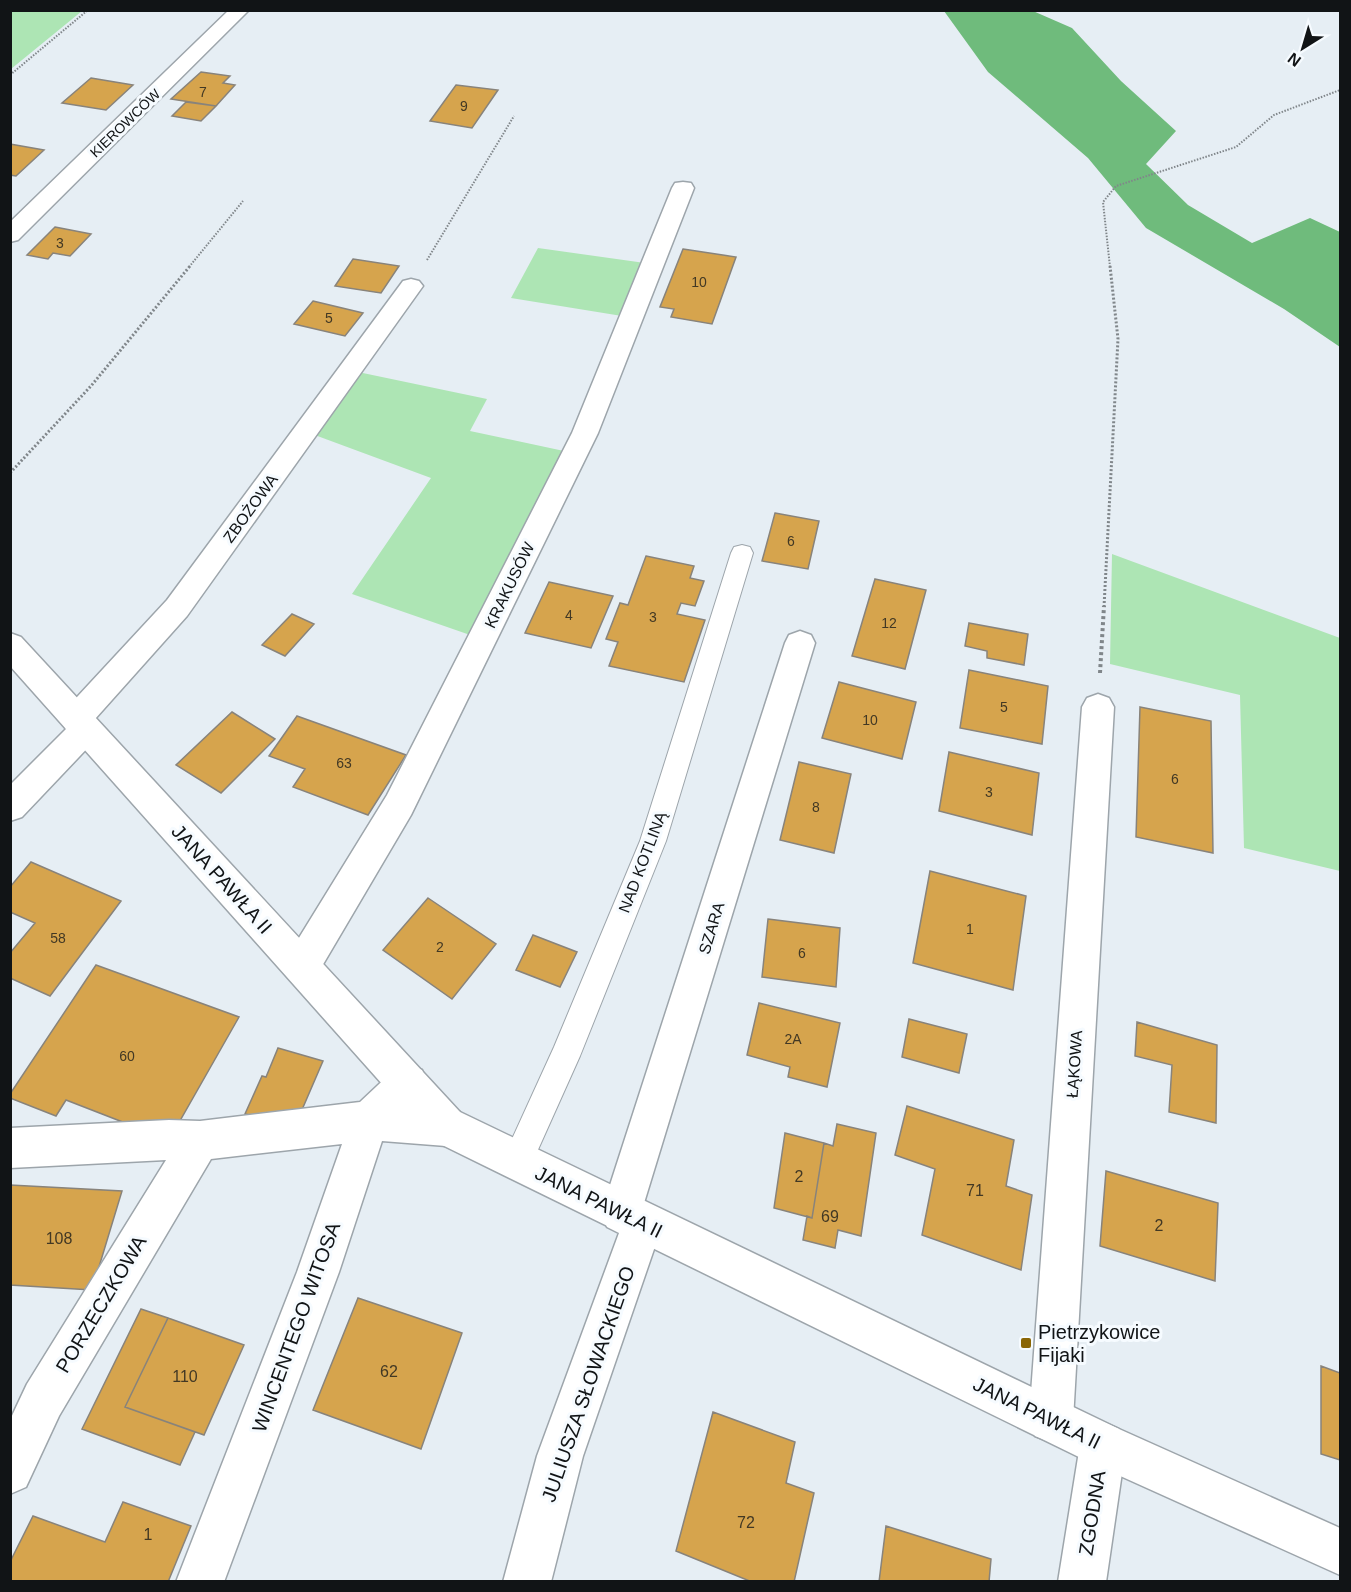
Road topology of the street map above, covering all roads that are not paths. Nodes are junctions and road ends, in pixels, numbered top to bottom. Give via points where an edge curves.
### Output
1 (240, 10) edge
2 (683, 188) dead end
3 (10, 236) edge
4 (411, 286) road end
5 (742, 553) dead end
6 (800, 643) dead end
7 (10, 645) edge
8 (1098, 707) road end
9 (81, 724) junction
10 (10, 807) edge
11 (302, 966) junction
12 (408, 1084) junction
13 (369, 1121) junction
14 (446, 1126) junction
15 (200, 1141) junction
16 (10, 1148) edge
17 (517, 1161) junction
18 (632, 1218) junction
19 (1051, 1420) junction
20 (1103, 1445) junction
21 (10, 1471) edge
22 (1341, 1552) edge
23 (200, 1581) edge
24 (527, 1581) edge
25 (1082, 1581) edge

1 - 3 street, KIEROWCÓW
2 - 11 street, KRAKUSÓW via 585,433 399,806
4 - 9 street, ZBOŻOWA via 177,608
5 - 17 lane, NAD KOTLINĄ via 653,841 565,1056
6 - 18 street, SZARA
7 - 9 street, JANA PAWŁA II
8 - 19 street, ŁĄKOWA
9 - 10 street, ZBOŻOWA
9 - 11 street, JANA PAWŁA II
11 - 12 street, JANA PAWŁA II
12 - 13 street, WINCENTEGO WITOSA
12 - 14 street, JANA PAWŁA II
13 - 14 street
13 - 15 street
13 - 23 street, WINCENTEGO WITOSA via 318,1272
14 - 17 street, JANA PAWŁA II
15 - 16 street
15 - 21 street, PORZECZKOWA via 43,1400
17 - 18 street, JANA PAWŁA II
18 - 19 street, JANA PAWŁA II
18 - 24 street, JULIUSZA SŁOWACKIEGO via 560,1456
19 - 20 street, JANA PAWŁA II
20 - 22 street, JANA PAWŁA II
20 - 25 street, ZGODNA

